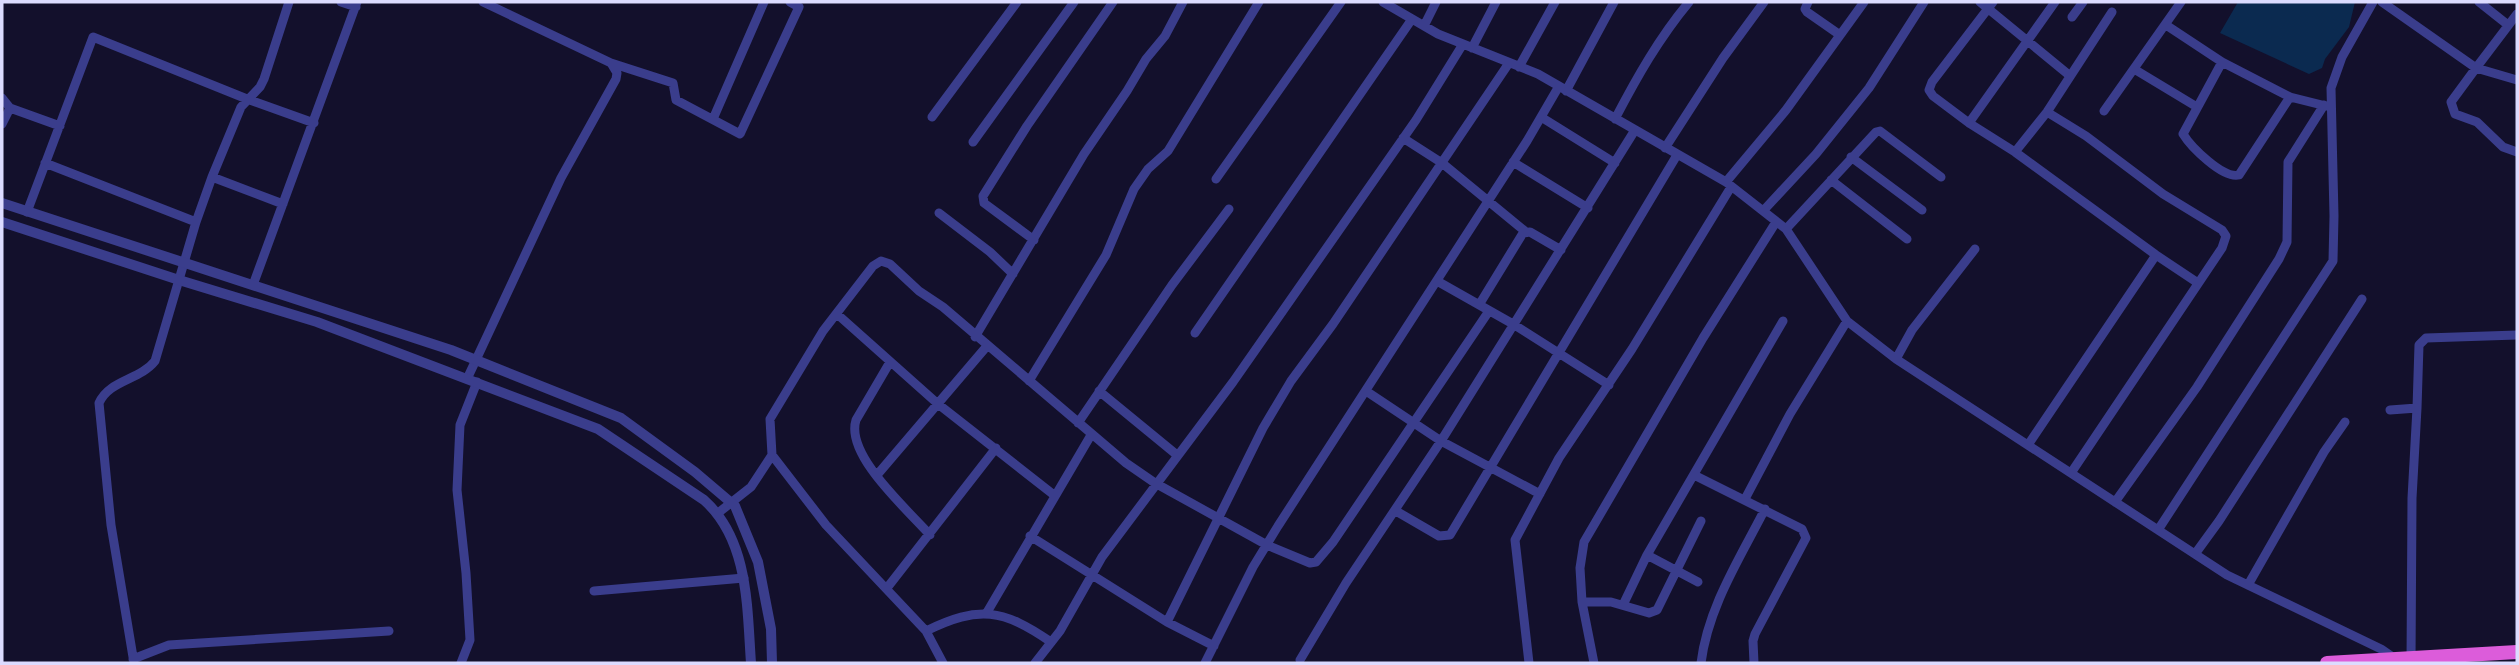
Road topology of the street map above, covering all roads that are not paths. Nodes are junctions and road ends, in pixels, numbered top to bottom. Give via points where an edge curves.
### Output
1 (289, 2) edge
2 (341, 2) edge
3 (483, 2) edge
4 (764, 2) edge
5 (790, 2) edge
6 (1017, 2) edge
7 (1074, 2) edge
8 (1113, 2) edge
9 (1183, 2) edge
10 (1259, 2) edge
11 (1340, 2) edge
12 (1382, 2) edge
13 (1436, 2) edge
14 (1496, 2) edge
15 (1555, 2) edge
16 (1614, 2) edge
17 (1689, 2) edge
18 (1764, 2) edge
19 (1808, 2) edge
20 (1864, 2) edge
21 (1924, 2) edge
22 (1980, 2) edge
23 (2055, 2) edge
24 (2083, 2) edge
25 (2182, 2) edge
26 (2373, 2) edge
27 (2382, 2) edge
28 (2479, 2) edge
29 (357, 4) edge
30 (1991, 5) edge
31 (2112, 12) dead end
32 (2517, 14) edge
33 (2072, 17) dead end
34 (1412, 19) junction
35 (2166, 25) junction
36 (2508, 25) junction
37 (1424, 26) junction
38 (1840, 35) junction
39 (2028, 40) junction
40 (1467, 46) junction
41 (2222, 62) junction
42 (611, 63) junction
43 (1514, 65) junction
44 (2476, 68) junction
45 (2134, 69) junction
46 (2069, 75) junction
47 (2517, 80) edge
48 (1562, 89) junction
49 (2290, 97) junction
50 (2, 98) edge
51 (247, 99) junction
52 (2327, 106) junction
53 (2197, 107) junction
54 (10, 108) junction
55 (2104, 111) dead end
56 (2047, 112) junction
57 (932, 117) dead end
58 (1541, 117) junction
59 (1615, 119) junction
60 (713, 120) junction
61 (314, 123) junction
62 (1969, 123) junction
63 (2, 124) edge
64 (60, 126) junction
65 (1635, 130) junction
66 (1403, 138) junction
67 (974, 142) dead end
68 (1665, 148) junction
69 (2015, 152) junction
70 (2517, 152) edge
71 (1677, 155) junction
72 (1850, 158) junction
73 (1513, 162) junction
74 (45, 163) junction
75 (1442, 163) junction
76 (1615, 163) junction
77 (212, 177) junction
78 (1941, 177) dead end
79 (1216, 179) dead end
80 (1831, 180) junction
81 (1728, 184) junction
82 (1489, 199) junction
83 (2, 204) edge
84 (283, 204) junction
85 (1588, 208) junction
86 (1228, 209) dead end
87 (1922, 210) dead end
88 (1763, 211) junction
89 (27, 212) junction
90 (939, 213) dead end
91 (2, 222) edge
92 (196, 222) junction
93 (1776, 222) junction
94 (1786, 229) junction
95 (1526, 232) junction
96 (1908, 239) dead end
97 (1034, 240) junction
98 (1975, 249) dead end
99 (1561, 250) junction
100 (2156, 255) junction
101 (184, 263) junction
102 (1013, 274) junction
103 (179, 281) junction
104 (1437, 281) junction
105 (2198, 283) junction
106 (253, 285) junction
107 (2362, 299) dead end
108 (1479, 306) junction
109 (1489, 311) junction
110 (837, 314) junction
111 (1783, 321) dead end
112 (1847, 321) junction
113 (1513, 324) junction
114 (1195, 333) dead end
115 (2517, 335) edge
116 (975, 337) junction
117 (987, 346) junction
118 (1558, 353) junction
119 (1896, 359) junction
120 (475, 360) junction
121 (890, 362) junction
122 (472, 381) junction
123 (1029, 381) junction
124 (1609, 384) junction
125 (1099, 391) junction
126 (1366, 391) junction
127 (938, 404) junction
128 (2417, 408) junction
129 (2390, 410) dead end
130 (2345, 422) dead end
131 (1078, 423) junction
132 (1414, 423) junction
133 (1091, 435) junction
134 (1441, 441) junction
135 (2028, 445) junction
136 (996, 448) junction
137 (772, 455) junction
138 (1177, 455) junction
139 (1489, 467) junction
140 (2071, 473) junction
141 (877, 475) junction
142 (1694, 475) junction
143 (1155, 483) junction
144 (1540, 494) junction
145 (1054, 495) junction
146 (1745, 499) junction
147 (2115, 502) junction
148 (732, 503) junction
149 (1765, 509) junction
150 (1396, 511) junction
151 (719, 513) junction
152 (1219, 517) junction
153 (1700, 521) dead end
154 (2158, 530) junction
155 (930, 534) junction
156 (1030, 536) junction
157 (1266, 545) junction
158 (2195, 554) junction
159 (1647, 555) junction
160 (1676, 570) junction
161 (1091, 574) junction
162 (744, 578) junction
163 (1698, 582) dead end
164 (2248, 585) junction
165 (887, 588) junction
166 (594, 591) dead end
167 (1581, 602) junction
168 (1623, 605) junction
169 (986, 614) junction
170 (1167, 622) junction
171 (389, 631) dead end
172 (926, 631) junction
173 (1051, 642) junction
174 (1214, 646) junction
175 (2517, 652) edge
176 (1300, 660) dead end
177 (133, 661) edge
178 (2395, 661) edge
179 (2411, 661) edge
180 (461, 663) edge
181 (751, 663) edge
182 (772, 663) edge
183 (943, 663) edge
184 (1035, 663) edge
185 (1205, 663) edge
186 (1529, 663) edge
187 (1594, 663) edge
188 (1701, 663) edge
189 (1754, 663) edge
190 (2327, 663) edge

1 - 51 street via 264,79
2 - 29 street
3 - 42 street
4 - 60 street
5 - 60 street via 799,7 740,134
6 - 57 street
7 - 67 street
8 - 97 street via 983,196 984,203
9 - 97 street
10 - 123 street via 1168,151 1134,189 1106,255
11 - 79 street
12 - 34 street
13 - 37 street
14 - 40 street
15 - 43 street
16 - 48 street
17 - 59 street via 1640,71
18 - 68 street
19 - 38 street via 1807,12
20 - 38 street
21 - 88 street via 1869,88
22 - 30 street
23 - 39 street
24 - 33 street
25 - 35 street
26 - 52 street via 2342,57
27 - 44 street
28 - 36 street
29 - 61 street
30 - 39 street
30 - 62 street via 1930,90
31 - 46 street
32 - 36 street
34 - 37 street
34 - 114 street
35 - 41 street
35 - 45 street
36 - 44 street
37 - 40 street
38 - 81 street
39 - 46 street
39 - 62 street
40 - 43 street
40 - 66 street
41 - 49 street
41 - 53 street
42 - 60 street via 673,83 676,100
42 - 120 street via 615,79 561,177
43 - 48 street
43 - 75 street
44 - 47 street
44 - 70 street via 2451,102 2455,114 2477,122 2503,147
45 - 53 street
45 - 55 street
46 - 56 street
48 - 58 street
48 - 59 street
49 - 52 street
49 - 53 street via 2239,175 2233,176 2206,159 2183,134
50 - 54 street
51 - 61 street
51 - 64 street via 93,37
51 - 77 street
52 - 147 street via 2288,162 2287,243 2279,259 2197,387
52 - 154 street via 2333,261
54 - 63 street
54 - 64 street
56 - 69 street
56 - 105 street via 2222,230 2225,241
58 - 73 street
58 - 76 street
59 - 65 street
61 - 84 street
62 - 69 street
64 - 74 street
65 - 68 street
65 - 76 street
66 - 75 street
66 - 138 street
68 - 71 street
69 - 100 street
71 - 81 street
71 - 118 street
72 - 78 street via 1880,131
72 - 80 street
72 - 87 street
73 - 82 street
73 - 85 street
74 - 89 street
74 - 92 street
75 - 82 street
75 - 152 street via 1291,381
76 - 85 street
77 - 84 street
77 - 92 street
80 - 94 street
80 - 96 street
81 - 88 street
81 - 124 street
82 - 95 street
82 - 104 street
83 - 89 street
84 - 106 street
85 - 99 street
86 - 125 street
88 - 93 street
89 - 101 street
90 - 102 street
91 - 103 street
92 - 101 street
93 - 94 street
93 - 167 street via 1584,542
94 - 112 street
95 - 99 street
95 - 108 street
97 - 102 street
98 - 119 street via 1912,330
99 - 113 street
100 - 105 street
100 - 135 street
101 - 103 street
101 - 106 street
102 - 116 street
103 - 122 street via 317,322
103 - 177 street via 155,360 106,391 99,404 111,525
104 - 108 street
104 - 126 street
105 - 140 street
106 - 120 street
107 - 158 street
108 - 109 street
109 - 113 street
109 - 132 street
110 - 116 street via 881,261
110 - 121 street
110 - 137 street via 770,419
111 - 142 street
112 - 119 street
112 - 146 street
113 - 118 street
113 - 134 street
115 - 128 street via 2426,338 2419,345
116 - 117 street
117 - 123 street
117 - 127 street
118 - 124 street
118 - 139 street
119 - 135 street
120 - 122 street
120 - 148 street via 621,418
121 - 127 street
121 - 141 street via 853,429 862,457
122 - 151 street via 598,429
122 - 180 street via 460,425 457,491 470,640
123 - 131 street
124 - 144 street
125 - 131 street
125 - 138 street
126 - 132 street
126 - 157 street
127 - 136 street
127 - 141 street
128 - 129 street
128 - 179 street
130 - 164 street
131 - 133 street
132 - 134 street
132 - 157 street via 1317,562
133 - 143 street
133 - 145 street
134 - 139 street
134 - 150 street
135 - 140 street
136 - 145 street
136 - 155 street
137 - 148 street via 751,487
137 - 165 street via 826,525
138 - 143 street
139 - 144 street
139 - 150 street via 1450,535 1439,536
140 - 147 street
141 - 155 street
142 - 146 street
142 - 159 street
143 - 152 street
143 - 161 street
144 - 186 street via 1515,540
145 - 156 street
146 - 149 street
147 - 154 street
148 - 151 street
148 - 182 street via 758,562 771,629
149 - 188 street via 1712,617
149 - 189 street via 1802,529 1806,538 1755,634
150 - 176 street
151 - 162 street
152 - 157 street
152 - 170 street
153 - 160 street
154 - 158 street
155 - 165 street
156 - 161 street
156 - 169 street
157 - 174 street
158 - 164 street
159 - 160 street
159 - 168 street
160 - 163 street
160 - 168 street via 1657,610 1649,613
161 - 170 street
161 - 173 street
162 - 166 street
162 - 181 street
164 - 178 street via 2381,649
165 - 172 street
167 - 168 street
167 - 187 street
169 - 172 street via 952,619
169 - 173 street via 1006,617
170 - 174 street
171 - 177 street via 169,645
172 - 183 street
173 - 184 street
174 - 185 street
175 - 179 highway
178 - 179 highway
178 - 190 highway

